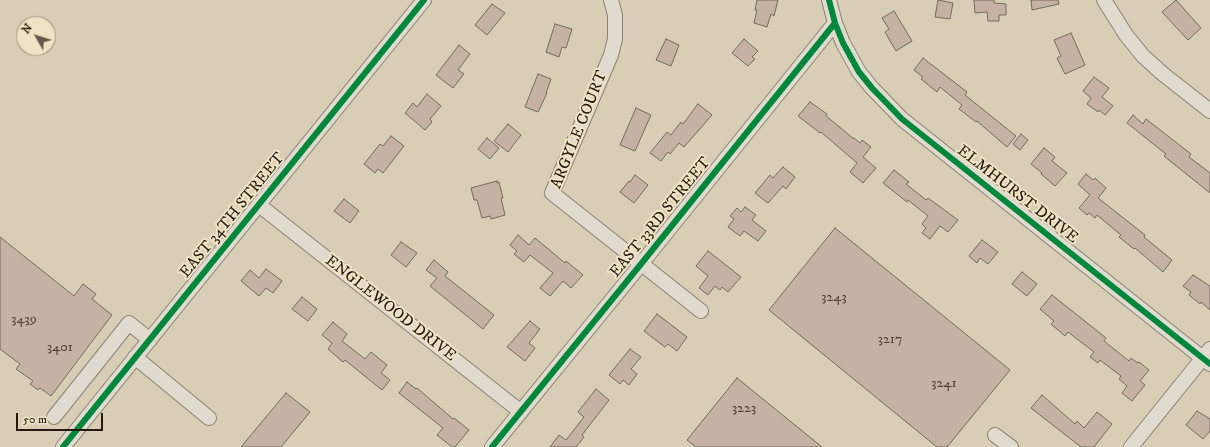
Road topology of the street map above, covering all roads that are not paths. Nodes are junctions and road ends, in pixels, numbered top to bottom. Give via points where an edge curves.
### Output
1 (424, 0) edge
2 (611, 0) edge
3 (829, 0) edge
4 (1104, 0) edge
5 (835, 23) junction
6 (1210, 111) edge
7 (259, 205) junction
8 (641, 264) junction
9 (701, 311) dead end
10 (150, 340) junction
11 (136, 357) junction
12 (1208, 357) edge
13 (521, 412) junction
14 (54, 417) dead end
15 (209, 418) dead end
16 (995, 435) dead end
17 (63, 447) edge
18 (492, 447) edge
19 (1011, 447) edge
20 (1131, 447) edge

1 - 7 street, EAST 34TH STREET
2 - 8 street, ARGYLE COURT via 615,15 615,39 611,55 552,193
3 - 5 street
4 - 6 street via 1122,31 1143,56
5 - 8 street, EAST 33RD STREET
5 - 12 street, ELMHURST DRIVE via 859,72 902,120
7 - 10 street, EAST 34TH STREET
7 - 13 street, ENGLEWOOD DRIVE
8 - 9 street, ARGYLE COURT
8 - 13 street, EAST 33RD STREET
10 - 11 street, EAST 34TH STREET
10 - 14 street via 128,323
11 - 15 street
11 - 17 street, EAST 34TH STREET
12 - 20 street
13 - 18 street, EAST 33RD STREET
16 - 19 street

